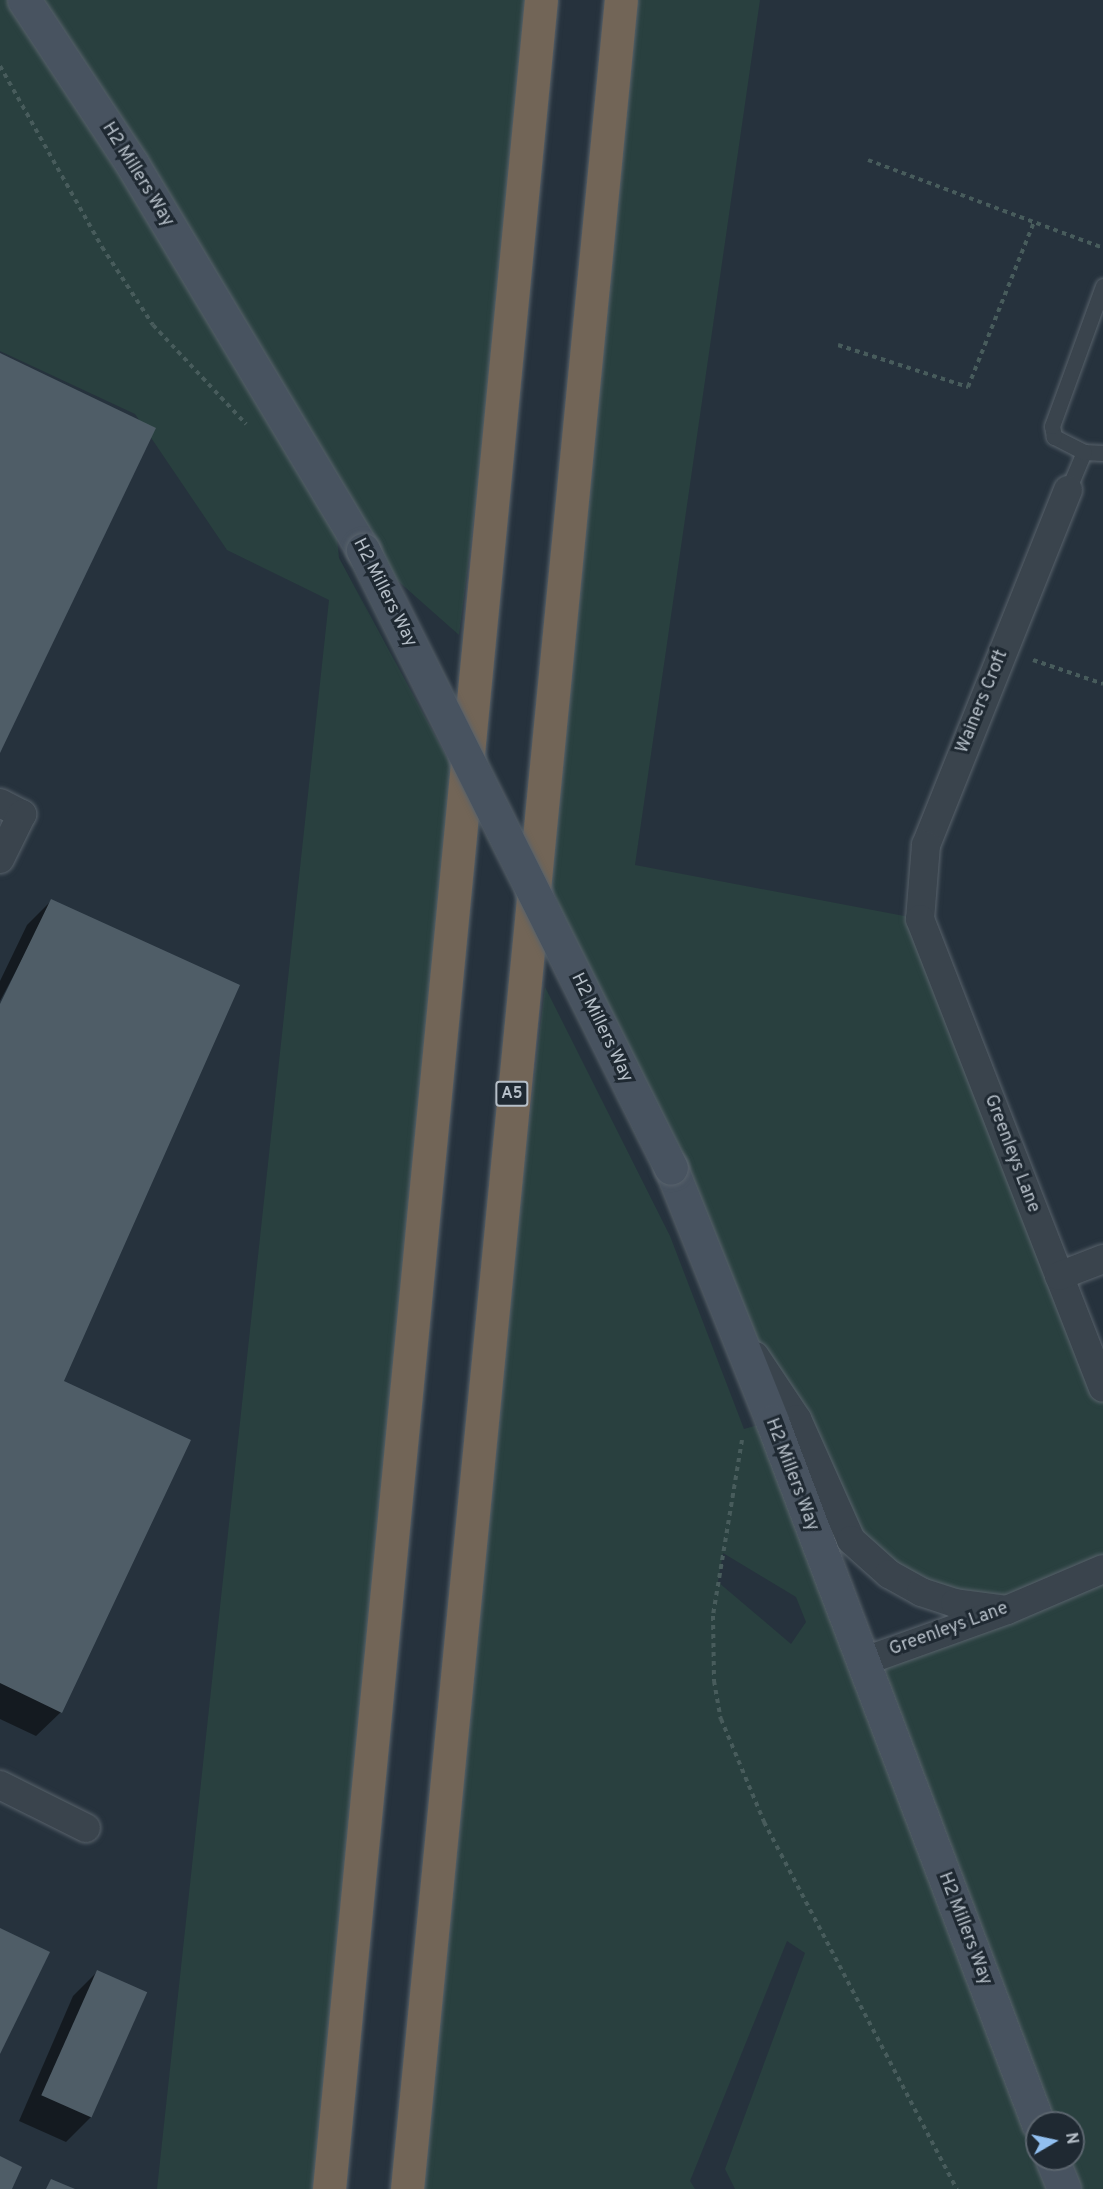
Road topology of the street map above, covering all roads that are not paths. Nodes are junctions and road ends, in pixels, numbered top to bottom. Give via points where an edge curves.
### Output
1 (24, 0) edge
2 (541, 0) edge
3 (621, 0) edge
4 (1103, 286) edge
5 (1084, 452) junction
6 (1103, 453) edge
7 (1068, 490) joint
8 (0, 803) edge
9 (0, 859) edge
10 (920, 919) joint
11 (1103, 1259) edge
12 (1059, 1276) junction
13 (734, 1324) junction
14 (1103, 1388) edge
15 (1103, 1569) edge
16 (1007, 1610) junction
17 (862, 1662) junction
18 (0, 1785) edge
19 (86, 1828) dead end
20 (1033, 2111) edge
21 (1057, 2171) edge
22 (329, 2189) edge
23 (407, 2189) edge
24 (1064, 2189) edge

1 - 13 street, H2 Millers Way, bridge via 132,164 363,550 671,1168
2 - 22 highway
3 - 23 highway, A5
4 - 5 lane via 1052,426 1054,437
5 - 6 lane
5 - 7 lane
7 - 10 street, Wainers Croft via 926,845
8 - 9 street via 22,814
10 - 12 street, Greenleys Lane
11 - 12 street
12 - 14 street, Greenleys Lane
13 - 16 street via 797,1419 851,1540 889,1574 921,1592 955,1603
13 - 17 street, H2 Millers Way
15 - 16 street, Greenleys Lane
16 - 17 street, Greenleys Lane
17 - 20 street, H2 Millers Way
18 - 19 street
21 - 24 street

